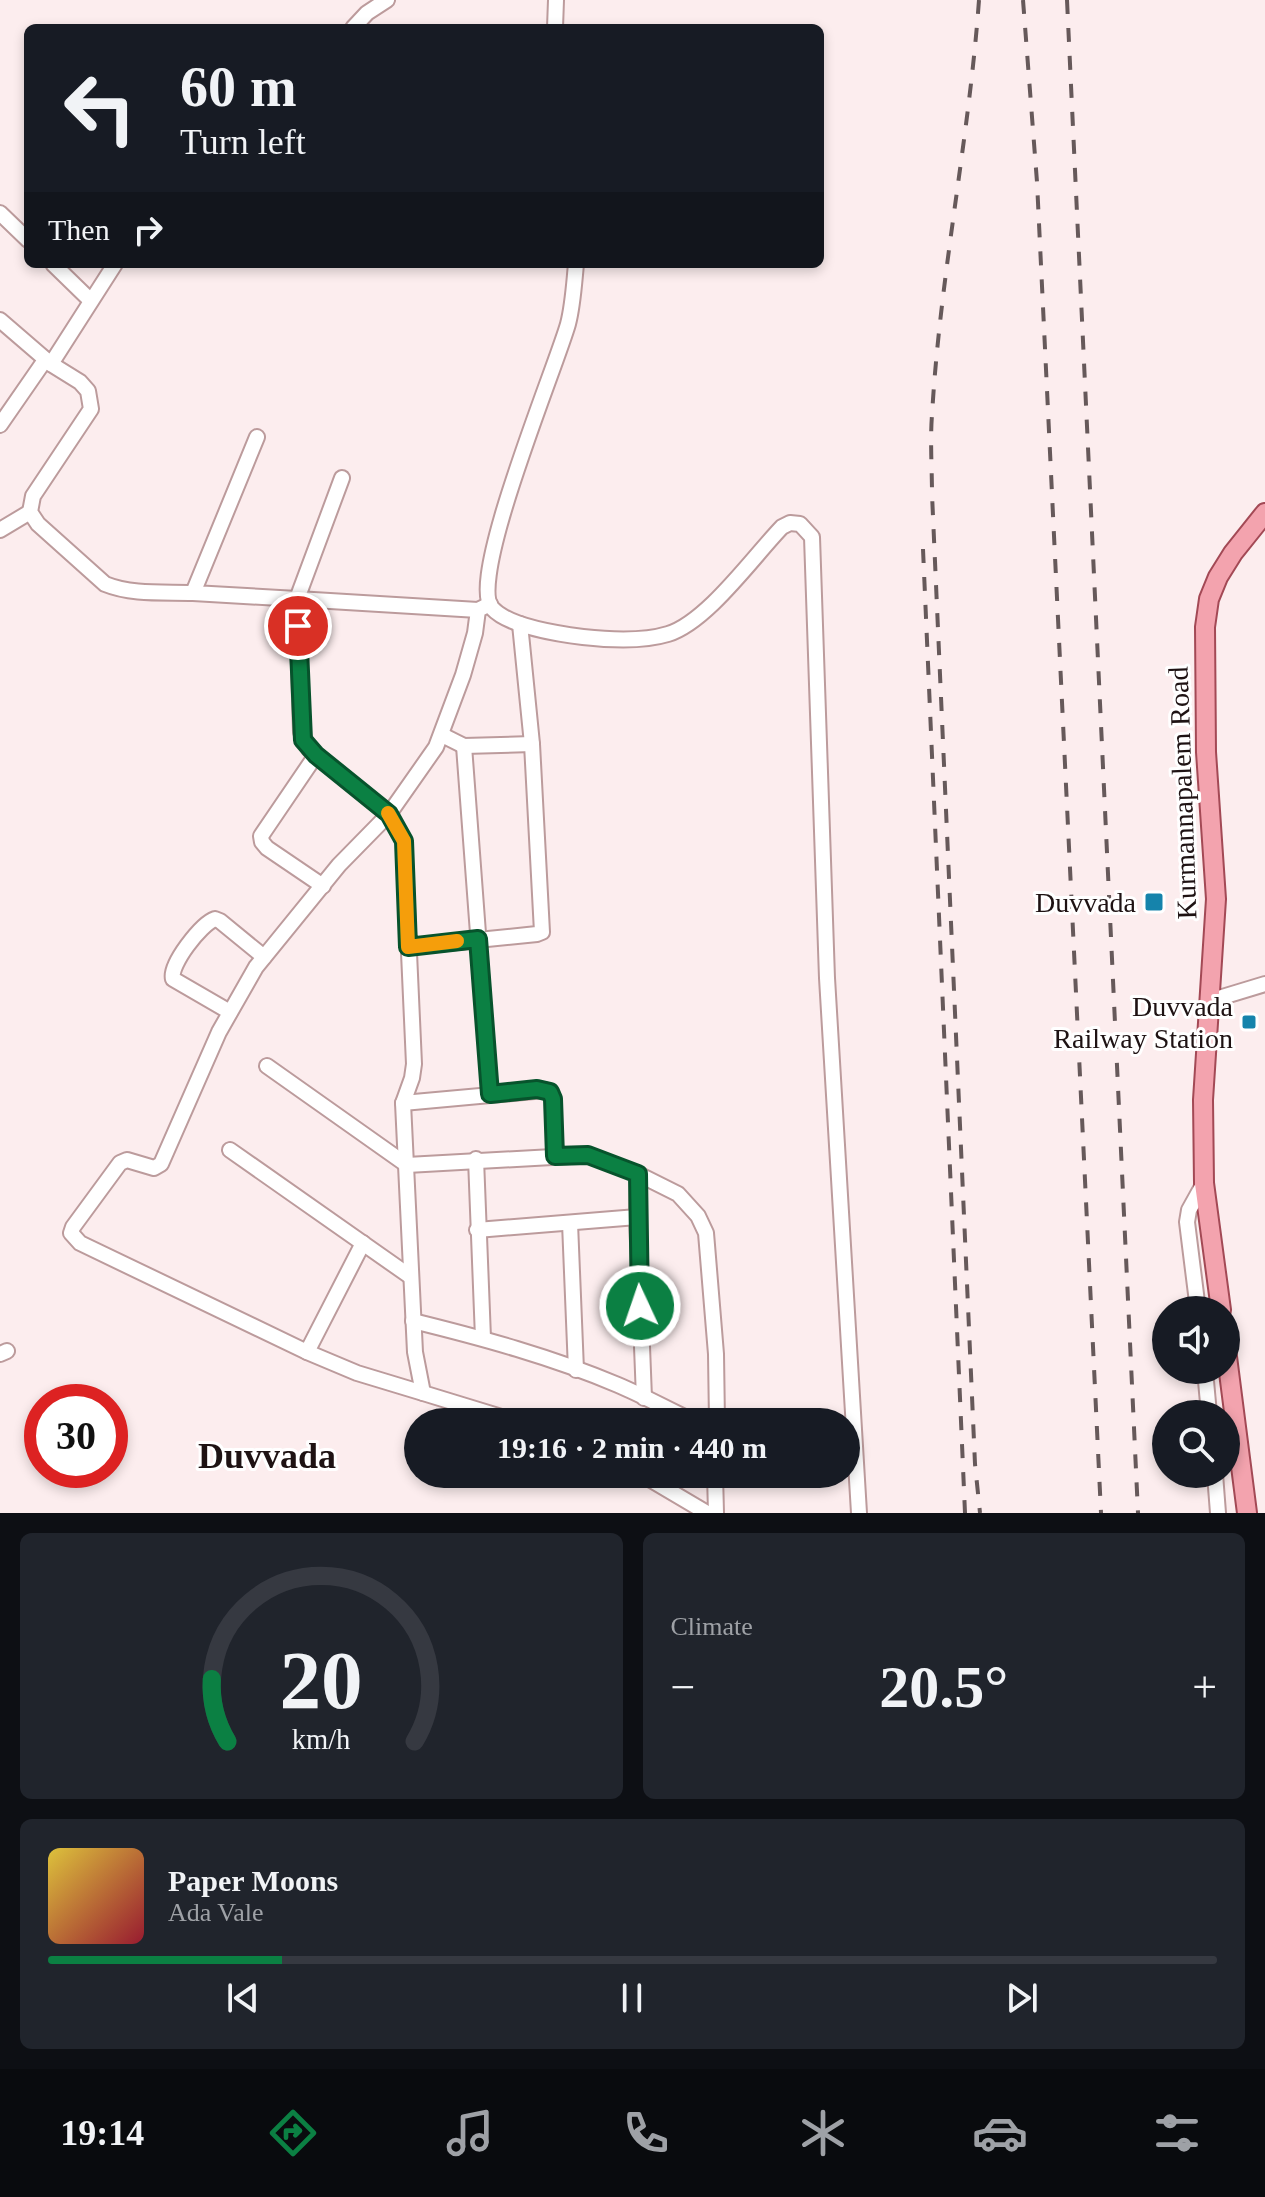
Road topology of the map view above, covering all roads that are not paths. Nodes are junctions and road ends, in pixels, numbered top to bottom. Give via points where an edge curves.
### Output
1 (387, 0) edge
2 (556, 0) edge
3 (357, 24) edge
4 (555, 24) edge
5 (0, 213) edge
6 (24, 236) edge
7 (57, 268) edge
8 (112, 268) edge
9 (575, 268) edge
10 (90, 300) junction
11 (0, 320) edge
12 (48, 362) junction
13 (0, 425) edge
14 (257, 437) dead end
15 (342, 478) dead end
16 (30, 512) junction
17 (1265, 513) edge
18 (0, 530) edge
19 (193, 593) junction
20 (297, 599) junction
21 (484, 607) junction
22 (520, 624) junction
23 (442, 735) junction
24 (532, 744) junction
25 (464, 746) junction
26 (316, 755) junction
27 (389, 814) junction
28 (323, 886) junction
29 (478, 939) junction
30 (408, 947) junction
31 (264, 957) junction
32 (1265, 984) edge
33 (1209, 1001) junction
34 (230, 1012) junction
35 (267, 1066) dead end
36 (490, 1094) junction
37 (403, 1103) junction
38 (230, 1150) dead end
39 (555, 1156) junction
40 (476, 1159) junction
41 (407, 1165) junction
42 (638, 1174) junction
43 (1204, 1183) junction
44 (637, 1217) junction
45 (570, 1223) junction
46 (477, 1230) junction
47 (363, 1243) junction
48 (411, 1277) junction
49 (1196, 1296) edge
50 (1219, 1296) edge
51 (413, 1321) junction
52 (483, 1338) junction
53 (307, 1352) junction
54 (576, 1370) junction
55 (1230, 1384) edge
56 (423, 1393) junction
57 (644, 1398) junction
58 (472, 1408) edge
59 (665, 1408) edge
60 (717, 1408) edge
61 (665, 1488) edge
62 (715, 1488) edge
63 (1216, 1488) edge
64 (707, 1513) edge
65 (716, 1513) edge
66 (859, 1513) edge
67 (1218, 1513) edge
68 (1247, 1513) edge

1 - 3 street
2 - 4 street
5 - 6 street
7 - 10 street
8 - 10 street
9 - 21 street via 568,323 491,556
10 - 12 street
11 - 12 street
12 - 13 street
12 - 16 street via 80,382 88,391 91,409 33,496
14 - 19 street
15 - 20 street
16 - 18 street
16 - 19 street via 105,584 142,592
17 - 33 main road, Kurmannapalem Road via 1218,577 1205,627 1206,752 1216,899
19 - 20 street
20 - 21 street
20 - 26 street via 301,732
21 - 22 street
21 - 23 street
22 - 24 street
22 - 66 street via 603,639 667,635 687,626 782,527 800,524 812,537 828,992
23 - 25 street
23 - 27 street
24 - 25 street
24 - 29 street via 542,932
25 - 29 street
26 - 27 street
26 - 28 street via 261,836 267,848
27 - 28 street
27 - 30 street via 404,841
28 - 31 street
29 - 30 street
29 - 36 street
30 - 37 street via 414,1064
31 - 34 street
31 - 34 street via 215,919 172,967 173,979
32 - 33 street
33 - 43 main road, Kurmannapalem Road
34 - 53 street via 161,1164 154,1168 120,1163 71,1233 80,1243
35 - 41 street
36 - 37 street
36 - 39 street via 550,1092
37 - 41 street
38 - 47 street
39 - 40 street
39 - 42 street via 588,1155
40 - 41 street
40 - 46 street
41 - 48 street
42 - 44 street
42 - 60 street via 678,1194 706,1233
43 - 49 street via 1187,1222
43 - 50 main road, Kurmannapalem Road
44 - 45 street
44 - 57 street
45 - 46 street
45 - 54 street
46 - 52 street
47 - 48 street
47 - 53 street
48 - 51 street
51 - 52 street
51 - 56 street
52 - 54 street
53 - 56 street
54 - 57 street
55 - 68 main road
56 - 58 street
57 - 59 street
61 - 64 street
62 - 65 street
63 - 67 street

